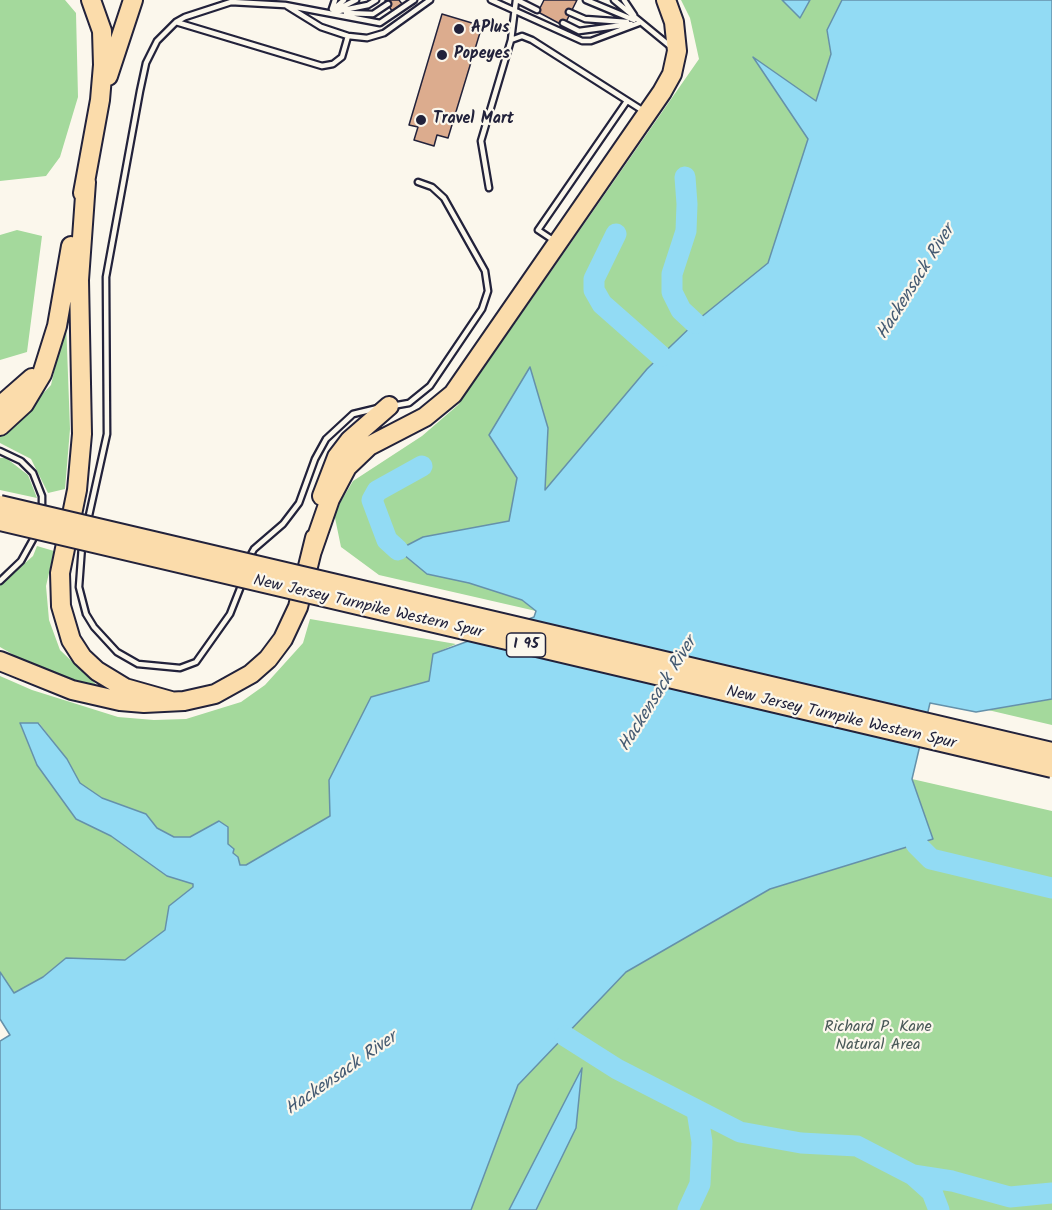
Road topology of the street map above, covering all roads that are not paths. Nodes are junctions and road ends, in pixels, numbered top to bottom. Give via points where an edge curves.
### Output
1 (92, 0) edge
2 (337, 0) edge
3 (344, 0) edge
4 (356, 0) edge
5 (376, 0) edge
6 (414, 0) edge
7 (430, 0) edge
8 (491, 0) edge
9 (516, 0) edge
10 (586, 0) edge
11 (614, 0) edge
12 (624, 0) edge
13 (666, 0) edge
14 (255, 1) edge
15 (388, 4) dead end
16 (135, 5) edge
17 (285, 5) junction
18 (515, 9) junction
19 (537, 10) dead end
20 (331, 12) junction
21 (570, 12) dead end
22 (176, 22) junction
23 (639, 22) junction
24 (564, 23) dead end
25 (348, 36) junction
26 (511, 40) junction
27 (677, 51) junction
28 (100, 100) junction
29 (627, 101) junction
30 (646, 113) junction
31 (86, 182) junction
32 (418, 182) dead end
33 (489, 188) dead end
34 (558, 243) junction
35 (48, 358) junction
36 (0, 406) edge
37 (389, 406) junction
38 (0, 426) edge
39 (0, 451) edge
40 (0, 505) edge
41 (0, 521) edge
42 (312, 550) junction
43 (0, 581) edge
44 (0, 656) edge
45 (0, 661) edge
46 (23, 670) junction
47 (171, 701) junction
48 (1052, 752) edge
49 (1052, 768) edge

1 - 28 highway via 102,31
2 - 20 lane
3 - 20 lane
4 - 20 lane
5 - 20 lane
6 - 20 lane via 380,23
7 - 25 lane via 379,35
8 - 18 lane
9 - 18 lane
9 - 19 lane
10 - 23 lane
11 - 23 lane
12 - 23 lane
13 - 27 highway via 674,22
14 - 17 lane
14 - 22 lane via 214,6
15 - 20 lane via 373,14
16 - 28 highway
17 - 20 lane
17 - 25 lane via 321,27
18 - 23 lane via 582,41
18 - 26 lane
21 - 23 lane via 585,19
22 - 25 lane via 322,66 342,57
22 - 37 lane via 158,41 146,63 106,277 107,434 80,566 82,607 94,627 117,652 138,664 180,668 196,662 236,603 251,554 283,524 298,503 326,439 357,412
23 - 24 lane via 579,31
23 - 27 lane
26 - 29 lane via 522,36 532,40
26 - 33 lane via 482,141
27 - 30 highway via 672,74
28 - 31 highway
29 - 30 lane
29 - 34 lane via 538,230
30 - 34 highway
31 - 35 highway
31 - 47 highway via 79,280 82,434 77,490 60,573 61,606 71,640 97,671 124,688
32 - 37 lane via 432,187 444,198 485,271 488,291 482,309 430,386 409,404
34 - 42 highway via 453,394 425,417 369,446 347,468 330,499
35 - 36 highway via 27,384
35 - 38 highway via 24,404
37 - 42 highway via 350,440 333,463
39 - 43 lane via 15,456 28,467 37,480 43,504 32,543 21,561
40 - 48 highway, New Jersey Turnpike Western Spur / I 95, bridge
41 - 49 highway, New Jersey Turnpike Western Spur / I 95, bridge
42 - 47 highway via 294,618 284,639 268,658 224,690 194,700
44 - 46 highway
45 - 46 highway
46 - 47 highway via 65,688 104,698 144,703

